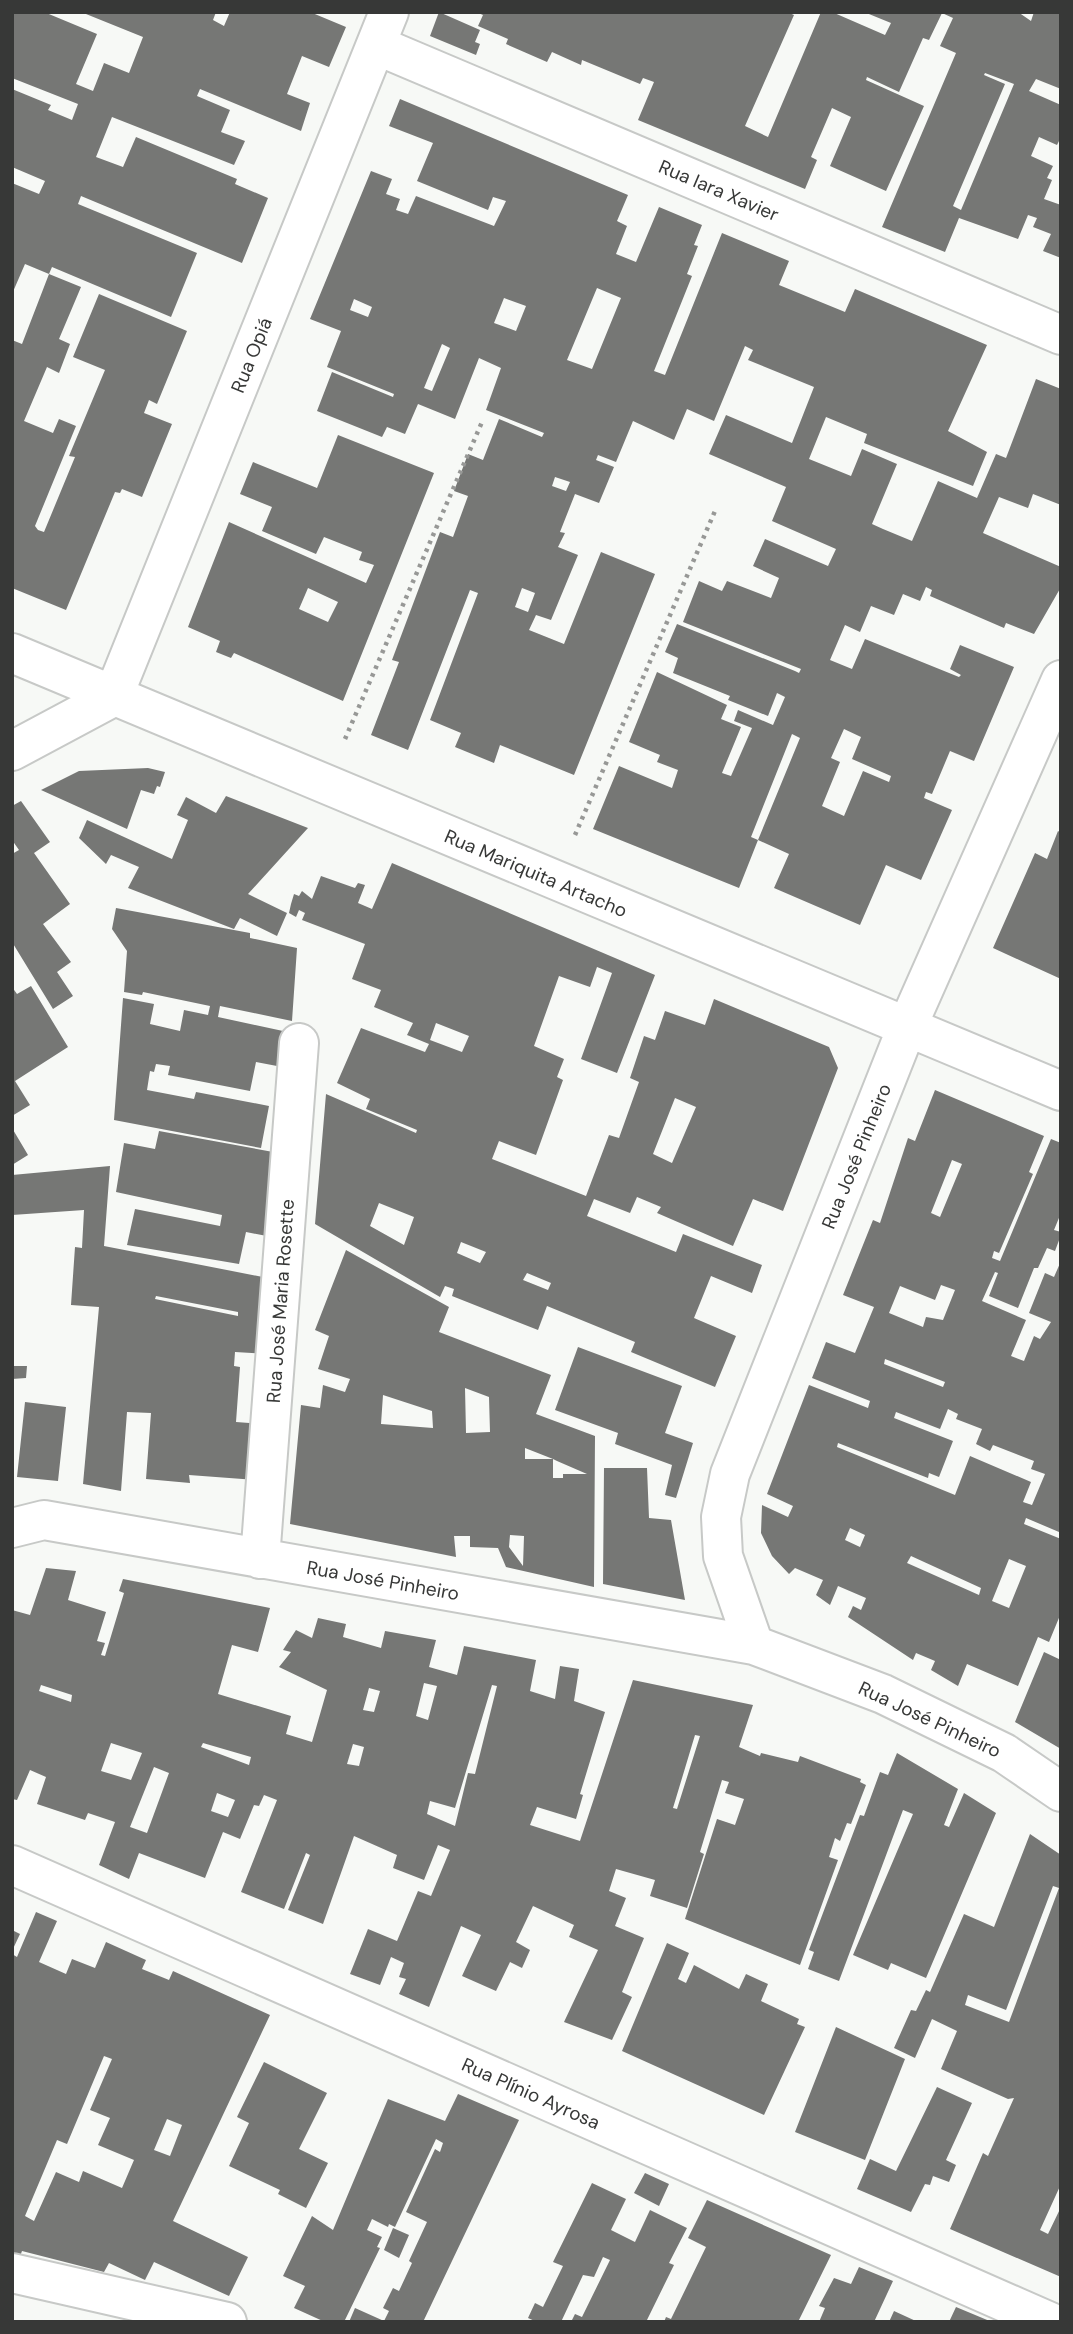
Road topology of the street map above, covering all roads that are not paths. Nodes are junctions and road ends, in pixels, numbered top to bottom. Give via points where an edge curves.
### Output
1 (383, 28) edge
2 (1061, 335) edge
3 (12, 653) edge
4 (1061, 680) edge
5 (113, 697) junction
6 (12, 751) edge
7 (907, 1027) junction
8 (299, 1043) dead end
9 (1061, 1091) edge
10 (12, 1528) edge
11 (260, 1559) junction
12 (754, 1645) junction
13 (1061, 1792) edge
14 (12, 1865) edge
15 (12, 2273) edge
16 (227, 2322) edge
17 (1050, 2322) edge

1 - 2 street, Rua Iara Xavier
1 - 5 street, Rua Opiá
3 - 5 street, Rua Mariquita Artacho
4 - 7 street, Rua José Pinheiro
5 - 6 street
5 - 7 street, Rua Mariquita Artacho
7 - 9 street, Rua Mariquita Artacho
7 - 12 street, Rua José Pinheiro via 730,1474 721,1517 723,1556
8 - 11 street, Rua José Maria Rosette
10 - 11 street, Rua José Pinheiro via 44,1520
11 - 12 street, Rua José Pinheiro
12 - 13 street, Rua José Pinheiro via 883,1693 1004,1753
14 - 17 street, Rua Plínio Ayrosa
15 - 16 street

